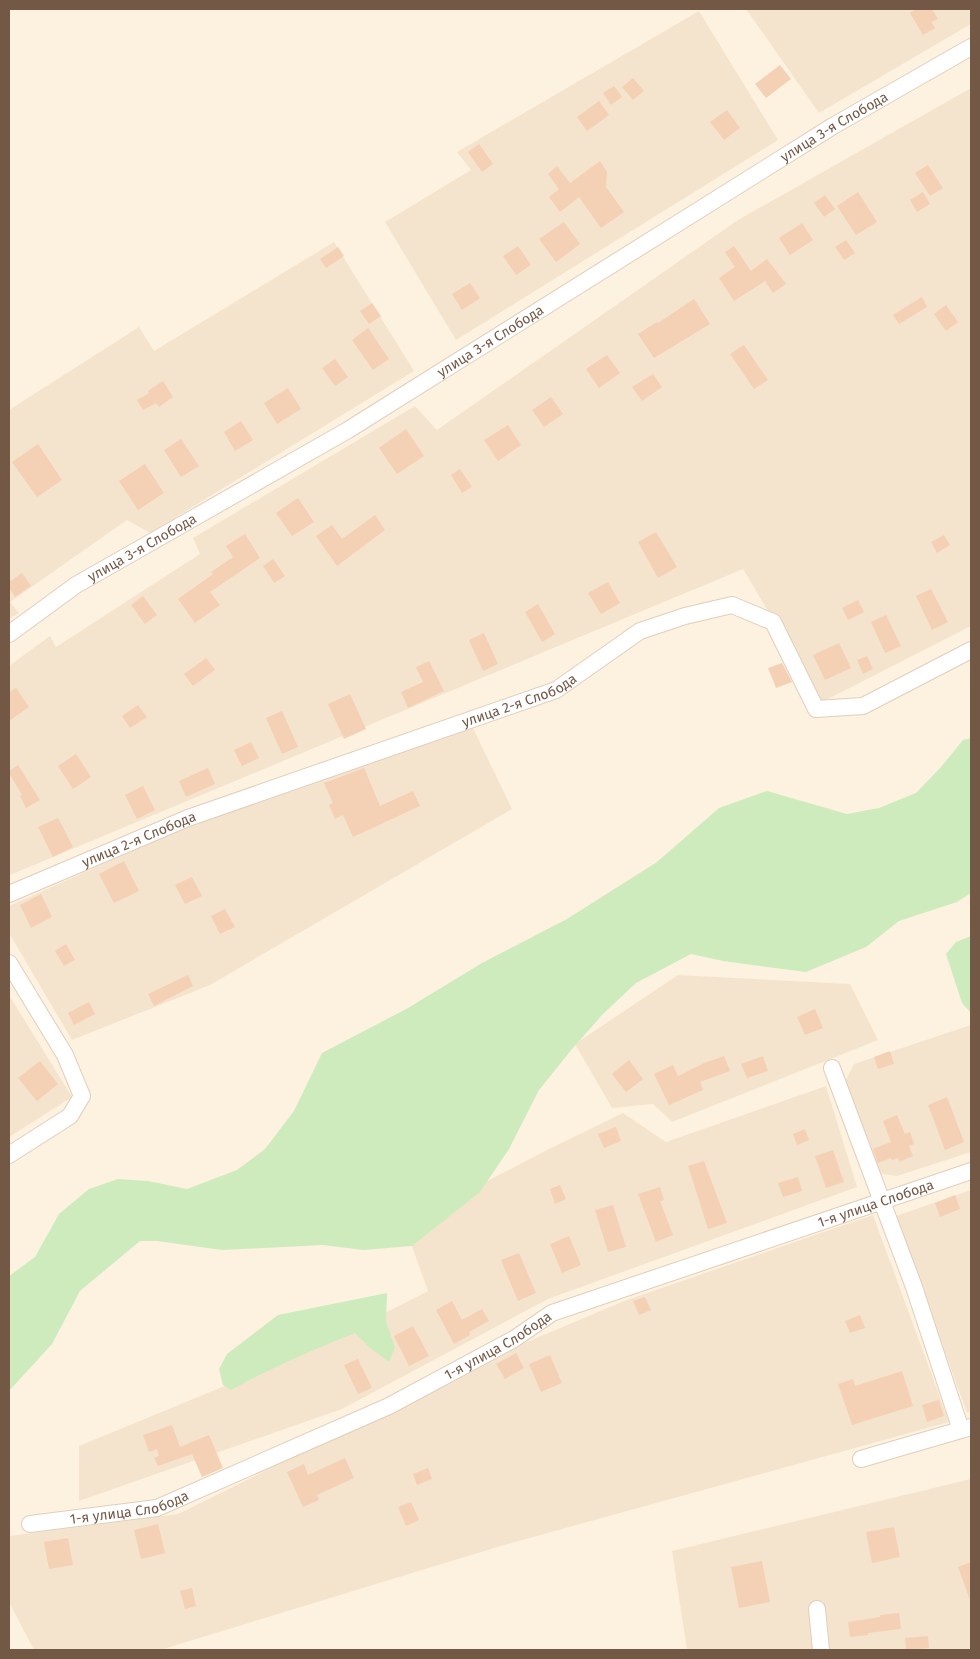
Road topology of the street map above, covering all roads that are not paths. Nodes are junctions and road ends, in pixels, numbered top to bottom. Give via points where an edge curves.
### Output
1 (971, 47) edge
2 (9, 634) edge
3 (971, 650) edge
4 (9, 894) edge
5 (9, 963) edge
6 (832, 1068) dead end
7 (9, 1155) edge
8 (971, 1170) edge
9 (881, 1201) junction
10 (966, 1429) edge
11 (861, 1460) dead end
12 (30, 1524) dead end
13 (817, 1609) dead end
14 (820, 1650) edge

1 - 2 street, улица 3-я Слобода via 833,126 348,430 76,585
3 - 4 street, улица 2-я Слобода via 863,706 816,710 773,622 732,605 685,616 640,631 556,690 188,818
5 - 7 street via 65,1055 82,1096 70,1116
6 - 9 street
8 - 9 street, 1-я улица Слобода
9 - 10 street via 914,1287 928,1335
9 - 12 street, 1-я улица Слобода via 552,1313 514,1339 389,1406 157,1508
10 - 11 street
13 - 14 street

